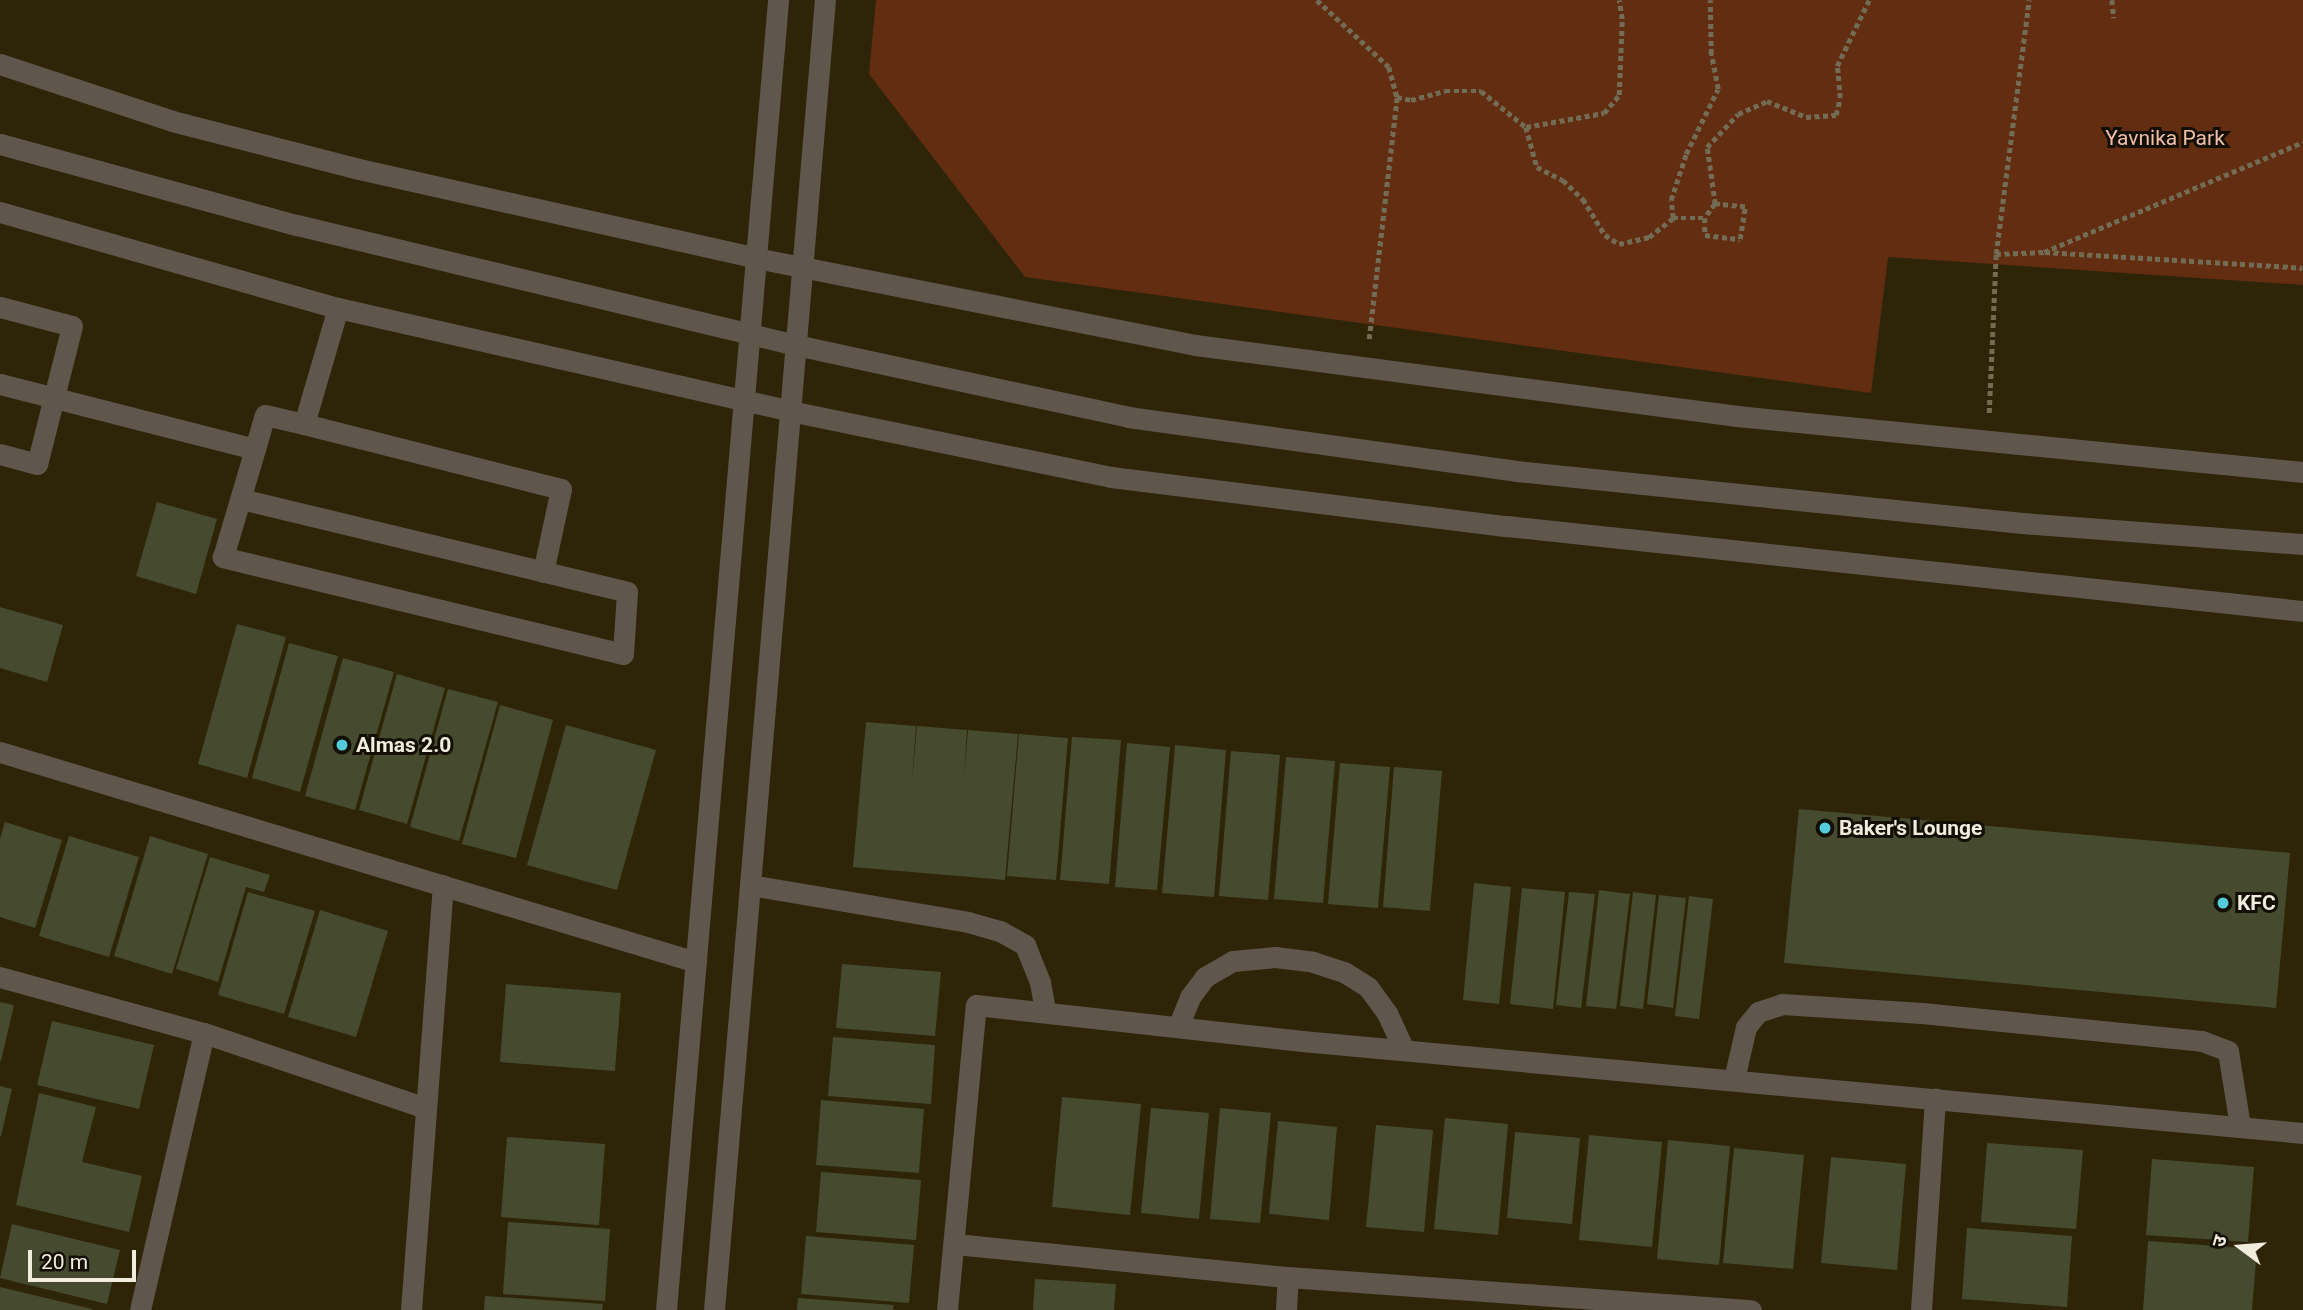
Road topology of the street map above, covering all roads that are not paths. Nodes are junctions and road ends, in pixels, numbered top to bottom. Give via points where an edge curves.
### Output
1 (778, 0) edge
2 (825, 0) edge
3 (0, 64) edge
4 (0, 144) edge
5 (0, 212) edge
6 (756, 258) junction
7 (802, 267) junction
8 (0, 307) edge
9 (338, 308) junction
10 (750, 334) junction
11 (796, 345) junction
12 (0, 384) edge
13 (52, 398) junction
14 (744, 400) junction
15 (790, 411) junction
16 (304, 424) junction
17 (255, 449) junction
18 (0, 454) edge
19 (2303, 472) edge
20 (241, 499) junction
21 (2303, 544) edge
22 (544, 572) junction
23 (2303, 611) edge
24 (0, 752) edge
25 (443, 885) junction
26 (750, 885) junction
27 (696, 962) junction
28 (0, 977) edge
29 (1045, 1011) junction
30 (1178, 1027) junction
31 (204, 1032) junction
32 (1404, 1050) junction
33 (1734, 1079) junction
34 (1935, 1098) junction
35 (426, 1108) junction
36 (2240, 1126) junction
37 (2303, 1133) edge
38 (955, 1244) junction
39 (1288, 1278) junction
40 (140, 1310) edge
41 (411, 1310) edge
42 (666, 1310) edge
43 (714, 1310) edge
44 (947, 1310) edge
45 (1286, 1310) edge
46 (1751, 1310) edge
47 (1921, 1310) edge

1 - 6 street
2 - 7 street
3 - 6 street via 172,121 359,169
4 - 10 street via 298,225
5 - 9 street
6 - 7 street
6 - 10 street
7 - 11 street
7 - 19 street via 1195,345 1737,416
8 - 13 street via 72,327
9 - 14 street
9 - 16 street
10 - 11 street
10 - 14 street
11 - 15 street
11 - 21 street via 1128,418 1516,471 2022,523
12 - 13 street
13 - 17 street
13 - 18 street via 37,464
14 - 15 street
14 - 27 street
15 - 23 street via 1111,477 1521,528
15 - 26 street
16 - 17 street via 265,415
16 - 22 street via 561,489
17 - 20 street
20 - 22 street
20 - 22 street via 223,557 623,654 627,592
24 - 25 street
25 - 27 street
25 - 35 street
26 - 29 street via 1000,931 1025,945 1040,982
26 - 43 street
27 - 42 street
28 - 31 street
29 - 30 street
29 - 38 street via 976,1005
30 - 32 street
30 - 32 street via 1190,997 1205,977 1233,961 1301,960 1344,972 1368,987 1387,1013
31 - 35 street
31 - 40 street
32 - 33 street
33 - 34 street
33 - 36 street via 1746,1027 1758,1012 1782,1004 1922,1013 2202,1041 2228,1051
34 - 36 street
34 - 47 street
35 - 41 street
36 - 37 street
38 - 39 street
38 - 44 street
39 - 45 street
39 - 46 street

